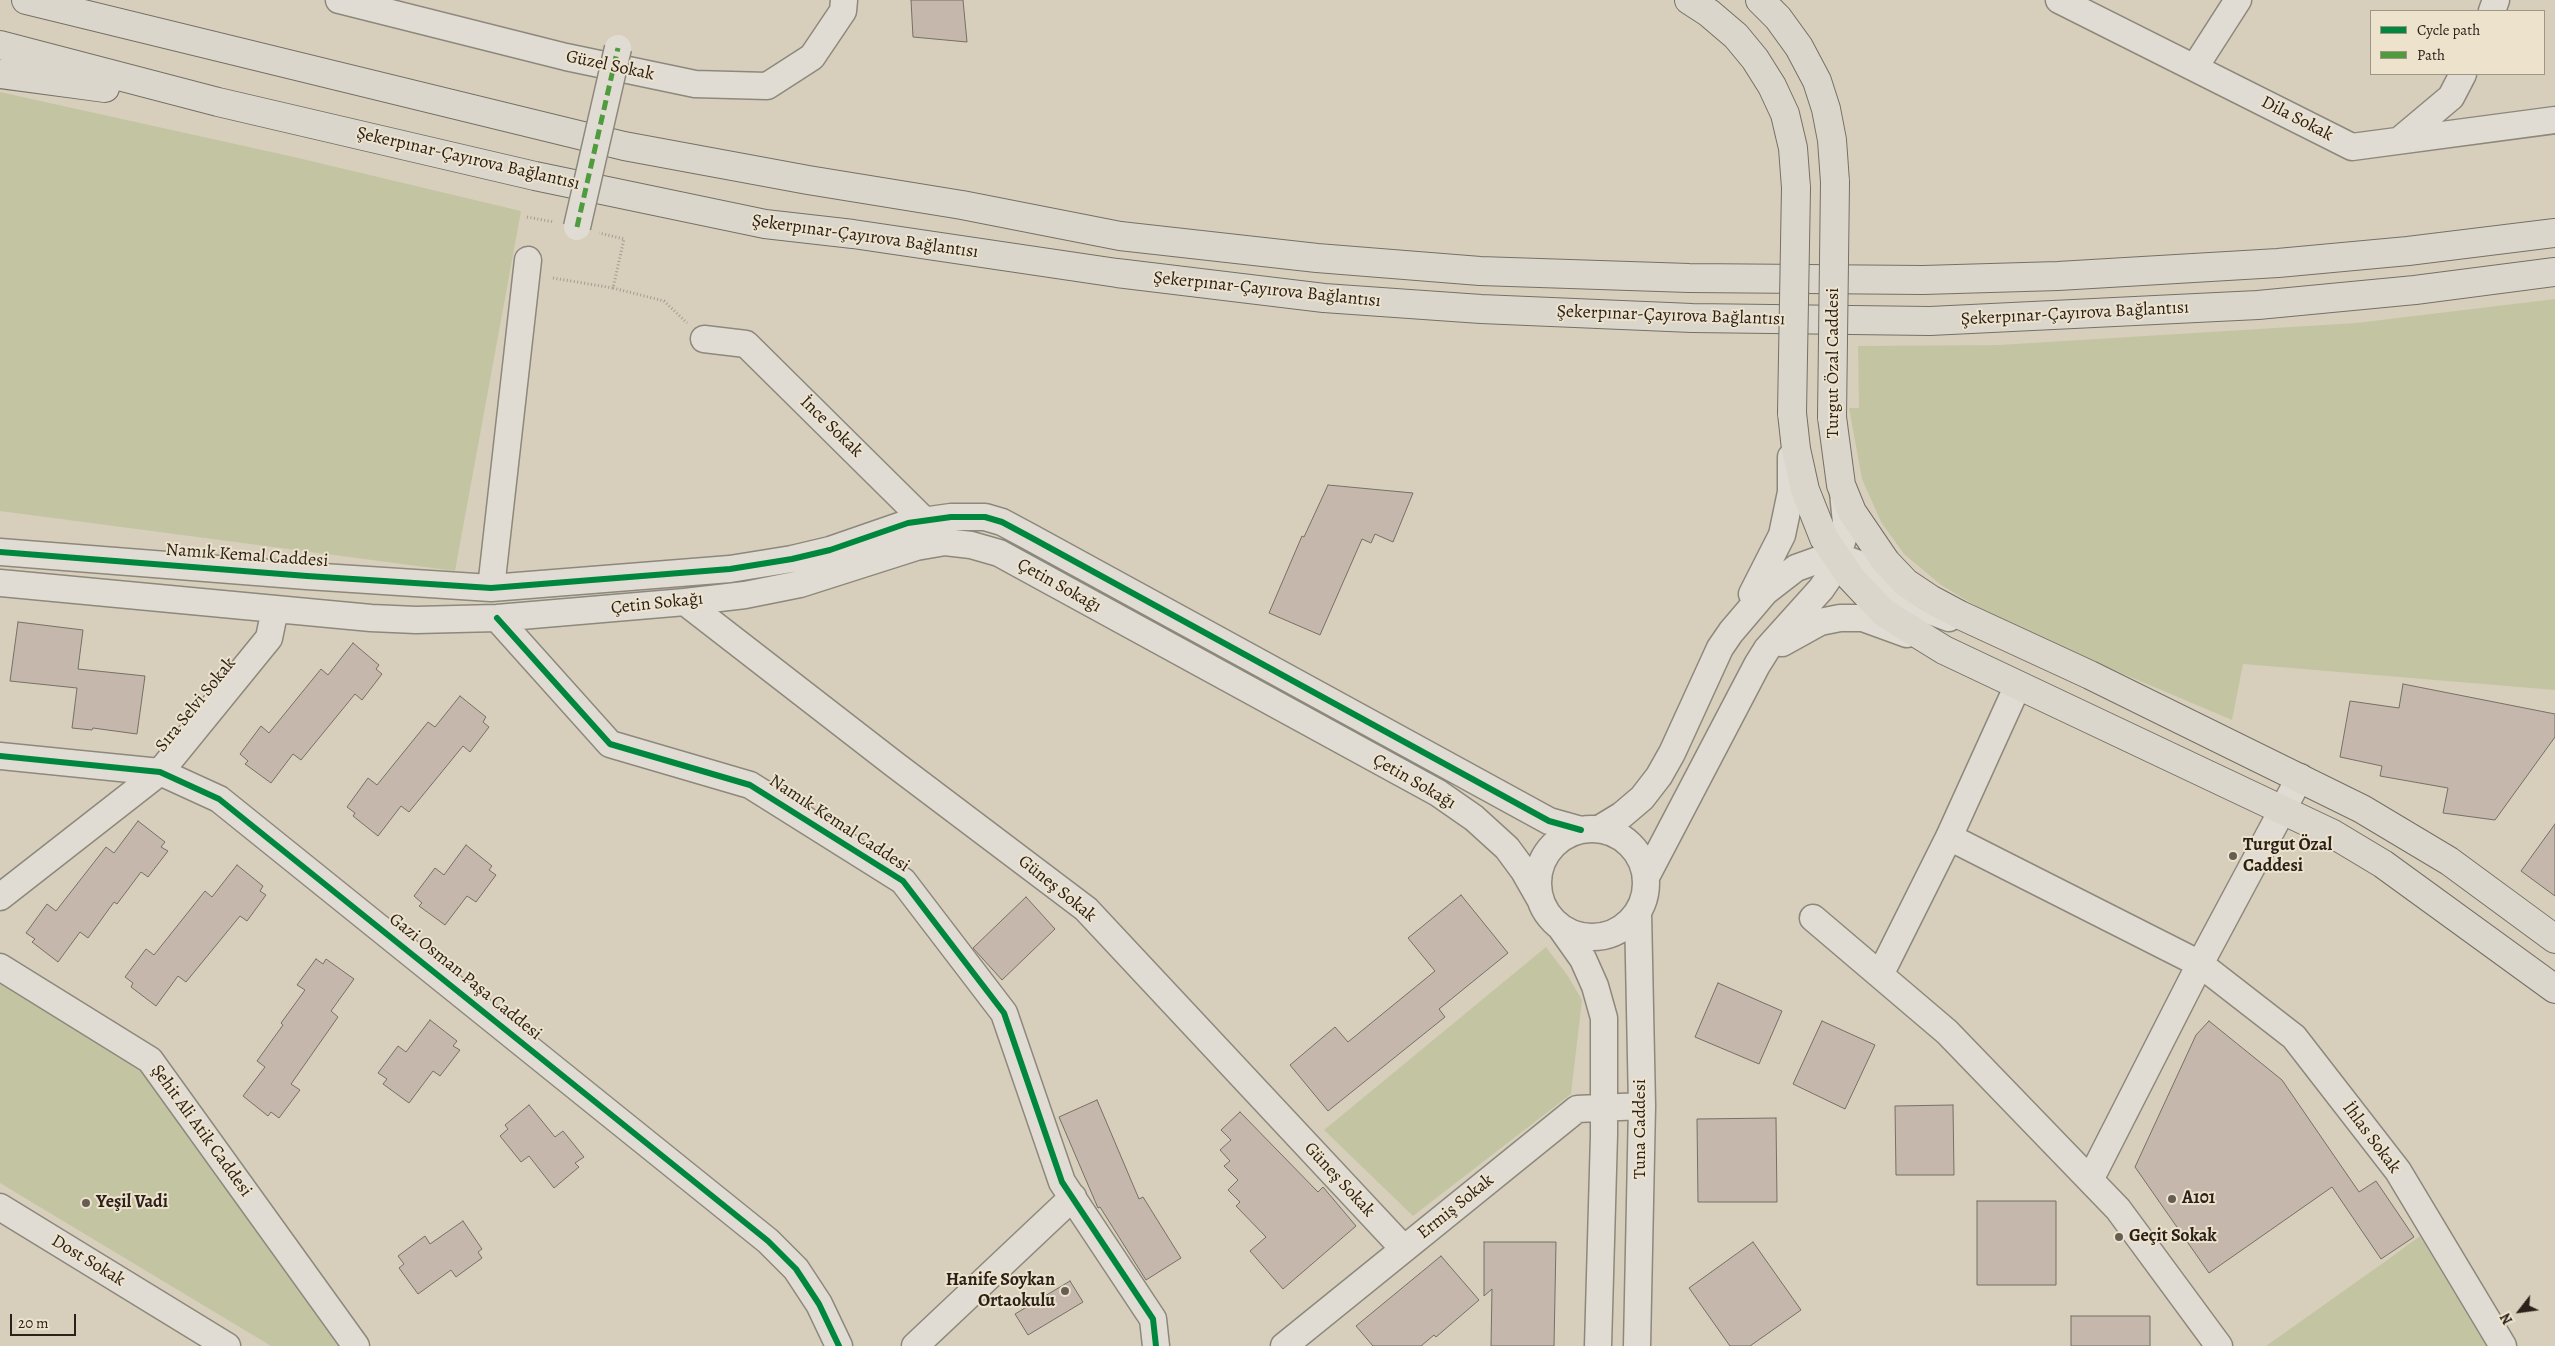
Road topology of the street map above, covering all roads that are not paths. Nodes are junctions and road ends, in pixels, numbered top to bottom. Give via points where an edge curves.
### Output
1 (26, 0) edge
2 (63, 0) edge
3 (339, 0) edge
4 (844, 0) edge
5 (1689, 0) edge
6 (1760, 0) edge
7 (2059, 0) edge
8 (2238, 0) edge
9 (136, 28) junction
10 (0, 45) edge
11 (618, 48) dead end
12 (2195, 67) junction
13 (0, 74) edge
14 (2463, 75) edge
15 (218, 102) junction
16 (2555, 120) edge
17 (2401, 139) junction
18 (577, 227) dead end
19 (2555, 233) edge
20 (528, 260) dead end
21 (2555, 272) edge
22 (704, 339) road end
23 (1792, 413) junction
24 (1841, 485) junction
25 (925, 521) junction
26 (945, 542) junction
27 (0, 552) edge
28 (1837, 558) junction
29 (0, 583) edge
30 (491, 588) junction
31 (685, 602) junction
32 (275, 609) junction
33 (497, 618) junction
34 (1991, 630) junction
35 (1730, 632) junction
36 (1944, 650) junction
37 (2018, 685) junction
38 (1747, 686) junction
39 (0, 756) edge
40 (160, 772) junction
41 (2300, 777) junction
42 (2283, 809) junction
43 (1590, 830) junction
44 (1949, 837) junction
45 (1646, 877) junction
46 (0, 897) edge
47 (1540, 899) junction
48 (1638, 912) junction
49 (1813, 918) dead end
50 (1561, 928) junction
51 (2555, 939) edge
52 (2200, 964) junction
53 (0, 967) edge
54 (1880, 975) junction
55 (2555, 990) edge
56 (1642, 1106) junction
57 (1604, 1108) junction
58 (2090, 1180) junction
59 (1073, 1198) junction
60 (0, 1207) edge
61 (1404, 1249) junction
62 (227, 1346) edge
63 (356, 1346) edge
64 (839, 1346) edge
65 (915, 1346) edge
66 (1156, 1346) edge
67 (1284, 1346) edge
68 (1598, 1346) edge
69 (1637, 1346) edge
70 (2219, 1346) edge
71 (2503, 1346) edge

1 - 9 main road, Şekerpınar-Çayırova Bağlantısı
2 - 9 main road
3 - 4 street, Güzel Sokak via 566,57 687,82 767,86 812,57 843,11
5 - 23 main road, bridge via 1736,36 1756,59 1785,114 1793,148 1796,188
6 - 24 main road, Turgut Özal Caddesi, bridge via 1799,47 1817,81 1828,117 1835,182 1832,417
7 - 12 street, Dila Sokak
8 - 12 street
9 - 19 main road, Şekerpınar-Çayırova Bağlantısı via 624,146 1120,236 1317,258 1490,272 1923,280 2278,263
10 - 15 main road, Şekerpınar-Çayırova Bağlantısı
11 - 18 street, bridge
12 - 17 street, Dila Sokak via 2352,147
13 - 15 main road
14 - 17 street via 2452,97
15 - 21 main road, Şekerpınar-Çayırova Bağlantısı via 535,176 765,224 1324,298 1480,309 1692,318 1930,321 2258,305
16 - 17 street, Dila Sokak
20 - 30 street
22 - 25 street, İnce Sokak via 746,344
23 - 28 main road via 1805,490 1824,538
23 - 35 street via 1791,492 1782,535 1767,570
24 - 28 street via 1846,523
24 - 34 main road, Turgut Özal Caddesi via 1868,539 1906,583
25 - 26 street, İnce Sokak
25 - 30 street, Namık Kemal Caddesi via 908,523 830,550 792,559 730,568
25 - 43 street, Namık Kemal Caddesi via 968,516 1002,522 1549,821
26 - 31 street, Çetin Sokağı via 916,547 800,584
26 - 47 street, Çetin Sokağı via 999,553 1438,793 1474,818 1507,848
27 - 30 street, Namık Kemal Caddesi
28 - 34 street via 1860,564 1897,595 1926,611
28 - 35 street via 1806,563 1783,576
28 - 36 main road via 1864,594 1884,613
28 - 38 street via 1821,589 1767,649
29 - 32 street
31 - 33 street, Çetin Sokağı
31 - 61 street, Güneş Sokak via 1086,909
32 - 33 street via 398,620
32 - 40 street, Sıra Selvi Sokak via 269,638
33 - 59 street, Namık Kemal Caddesi via 610,744 750,785 903,881 1004,1012 1062,1182
34 - 41 main road, Turgut Özal Caddesi
35 - 43 street via 1659,776 1642,798 1622,815
36 - 37 main road
36 - 38 street via 1863,618 1834,619 1802,630 1782,643 1766,658
37 - 42 main road
37 - 44 street
38 - 45 street
39 - 40 street, Gazi Osman Paşa Caddesi
40 - 46 street, Sıra Selvi Sokak
40 - 64 street, Gazi Osman Paşa Caddesi via 219,799 768,1241 800,1276 819,1304
41 - 42 street
41 - 51 main road, Turgut Özal Caddesi via 2362,809 2449,861
42 - 52 street
42 - 55 main road via 2383,864
43 - 45 street via 1616,835 1631,846 1641,860
43 - 47 street via 1564,837 1550,848 1541,864
44 - 52 street, İhlas Sokak
44 - 54 street
45 - 48 street via 1645,895
47 - 50 street via 1548,915
48 - 50 street via 1627,925 1612,934 1594,938 1577,936
48 - 56 street, Tuna Caddesi
49 - 54 street
50 - 57 street, Tuna Caddesi via 1583,959 1604,1018
52 - 58 street
52 - 71 street, İhlas Sokak via 2294,1037 2398,1171
53 - 63 street, Şehit Ali Atik Caddesi via 150,1060
54 - 58 street via 1947,1032
56 - 57 street, Ermiş Sokak
56 - 69 street, Tuna Caddesi
57 - 61 street, Ermiş Sokak via 1577,1109
57 - 68 street, Tuna Caddesi
58 - 70 street via 2118,1209
59 - 65 street
59 - 66 street, Namık Kemal Caddesi via 1153,1319
60 - 62 street, Dost Sokak
61 - 67 street, Ermiş Sokak

